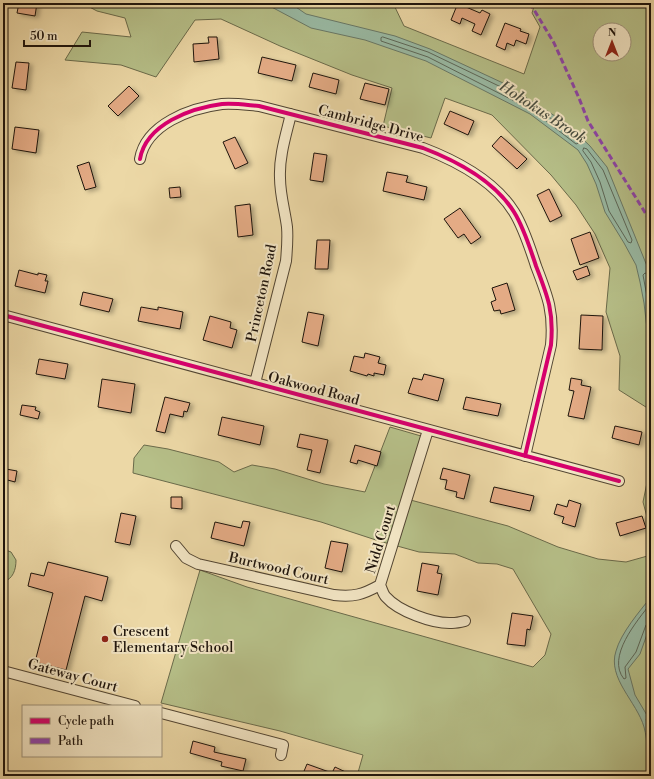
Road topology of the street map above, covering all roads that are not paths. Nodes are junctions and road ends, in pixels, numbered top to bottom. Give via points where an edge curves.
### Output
1 (291, 114) junction
2 (140, 159) dead end
3 (3, 316) edge
4 (255, 383) junction
5 (428, 430) junction
6 (525, 456) junction
7 (619, 481) dead end
8 (176, 546) dead end
9 (380, 585) junction
10 (465, 621) dead end
11 (3, 671) edge
12 (131, 705) edge
13 (162, 713) edge
14 (280, 755) dead end

1 - 2 street, Cambridge Drive via 241,104 223,104 187,113 170,121 149,137
1 - 4 street, Princeton Road via 283,144 280,178 287,228 286,261
1 - 6 street, Cambridge Drive via 404,142 444,156 482,179 514,212 548,298 553,329
3 - 4 street, Oakwood Road
4 - 5 street, Oakwood Road
5 - 6 street, Oakwood Road
5 - 9 street, Nidd Court
6 - 7 street, Oakwood Road
8 - 9 street, Burtwood Court via 186,558 198,564 334,595 350,597 366,593
9 - 10 street, Nidd Court via 384,595 395,606 412,614 451,624
11 - 12 street, Gateway Court
13 - 14 street via 283,745

